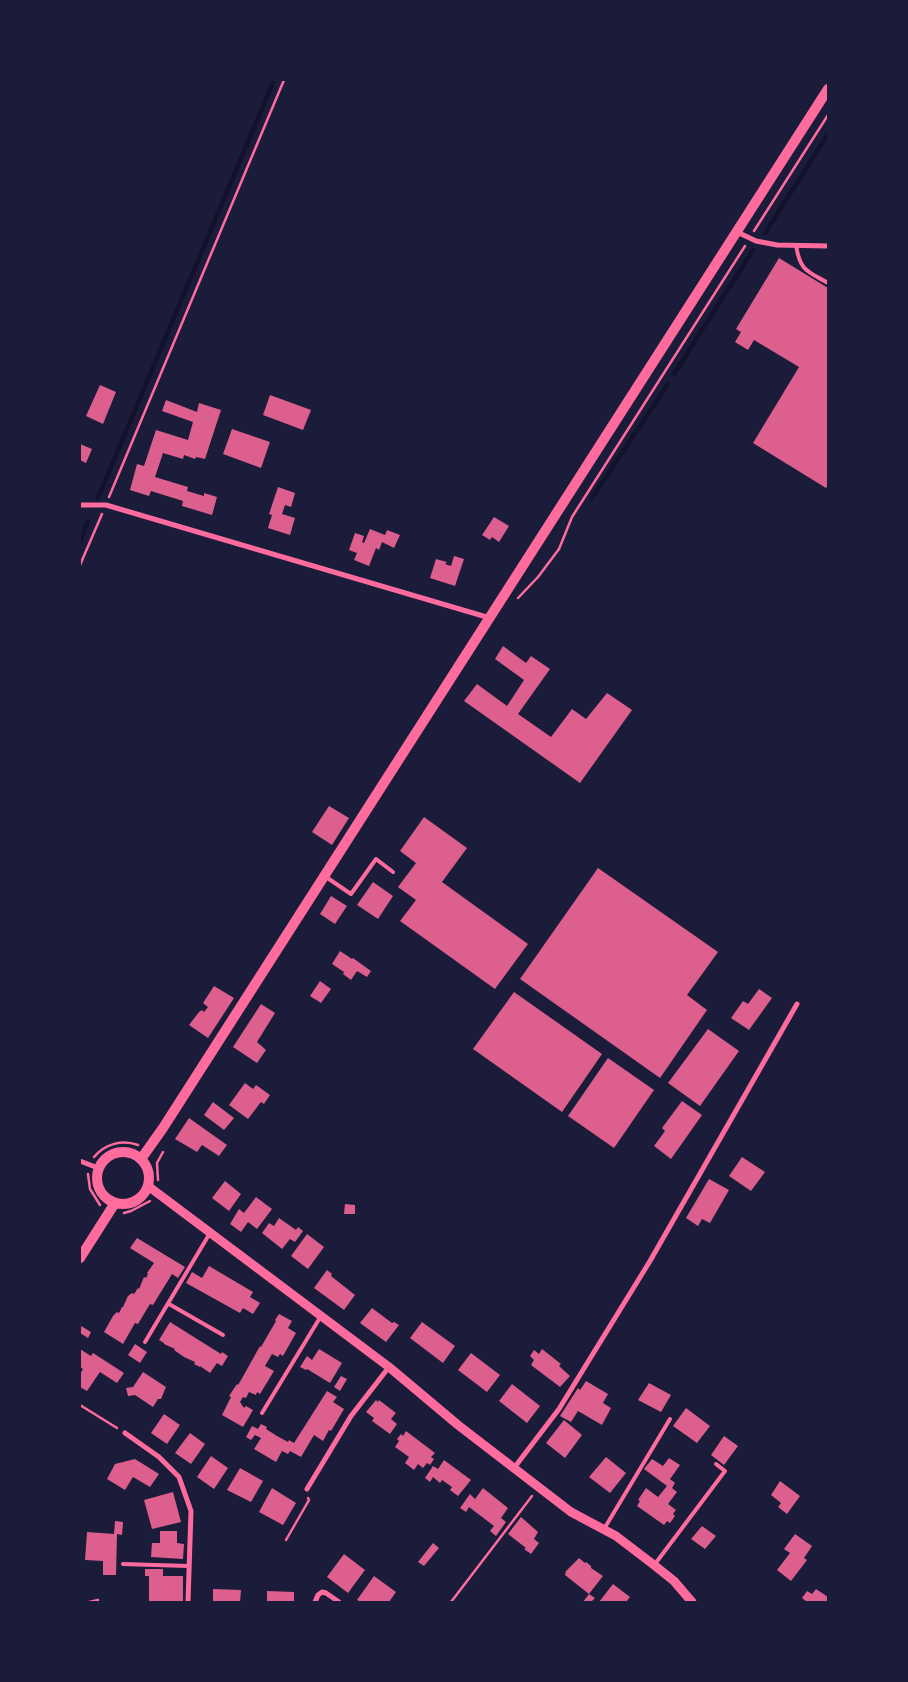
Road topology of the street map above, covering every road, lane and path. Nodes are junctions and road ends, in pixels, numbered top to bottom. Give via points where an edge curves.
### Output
1 (284, 80) edge
2 (828, 89) edge
3 (828, 115) edge
4 (737, 232) junction
5 (750, 238) junction
6 (796, 245) junction
7 (828, 246) edge
8 (828, 283) edge
9 (80, 505) edge
10 (106, 505) junction
11 (80, 565) edge
12 (515, 603) dead end
13 (490, 619) junction
14 (393, 872) dead end
15 (324, 876) junction
16 (797, 1004) dead end
17 (166, 1146) dead end
18 (144, 1155) junction
19 (80, 1161) edge
20 (157, 1164) junction
21 (94, 1166) junction
22 (152, 1189) junction
23 (113, 1207) junction
24 (210, 1233) junction
25 (80, 1258) edge
26 (169, 1304) junction
27 (321, 1316) junction
28 (222, 1335) dead end
29 (145, 1342) dead end
30 (389, 1367) junction
31 (80, 1405) edge
32 (262, 1413) dead end
33 (670, 1419) dead end
34 (125, 1433) joint
35 (716, 1464) dead end
36 (514, 1468) junction
37 (539, 1487) junction
38 (307, 1489) joint
39 (604, 1529) junction
40 (286, 1540) dead end
41 (123, 1564) dead end
42 (654, 1565) junction
43 (188, 1566) junction
44 (98, 1600) dead end
45 (89, 1602) edge
46 (188, 1602) edge
47 (315, 1602) edge
48 (339, 1602) edge
49 (451, 1602) edge
50 (692, 1602) edge

1 - 10 path
2 - 4 main road
3 - 5 path
4 - 5 street
4 - 13 main road
5 - 6 street via 777,245
5 - 12 path via 572,517 559,549
6 - 7 street
6 - 8 lane via 803,268
9 - 10 street
10 - 11 path
10 - 13 street
13 - 15 main road
14 - 15 lane via 376,859 351,894
15 - 18 main road
16 - 36 street via 650,1261 559,1409
17 - 20 path
18 - 20 path
18 - 21 main road via 121,1152
18 - 21 path via 143,1147 116,1143 100,1150
18 - 22 main road
19 - 21 street
20 - 22 path via 158,1181
21 - 23 main road via 101,1193
21 - 23 path via 87,1178 90,1189 99,1204
22 - 23 main road via 138,1199
22 - 23 path via 149,1202 131,1211 123,1213
22 - 24 street
23 - 25 main road
24 - 26 lane
24 - 27 street
26 - 28 lane
26 - 29 lane
27 - 30 street
27 - 32 lane
30 - 36 street
30 - 38 street via 352,1416
31 - 34 path
33 - 39 lane
34 - 43 street via 160,1458 179,1477 191,1511
35 - 42 lane via 725,1471
36 - 37 street
37 - 39 street via 571,1512
37 - 49 path
38 - 40 path via 309,1500
39 - 42 street
41 - 43 lane
42 - 50 street
43 - 46 street
44 - 45 path
47 - 48 street via 322,1592

